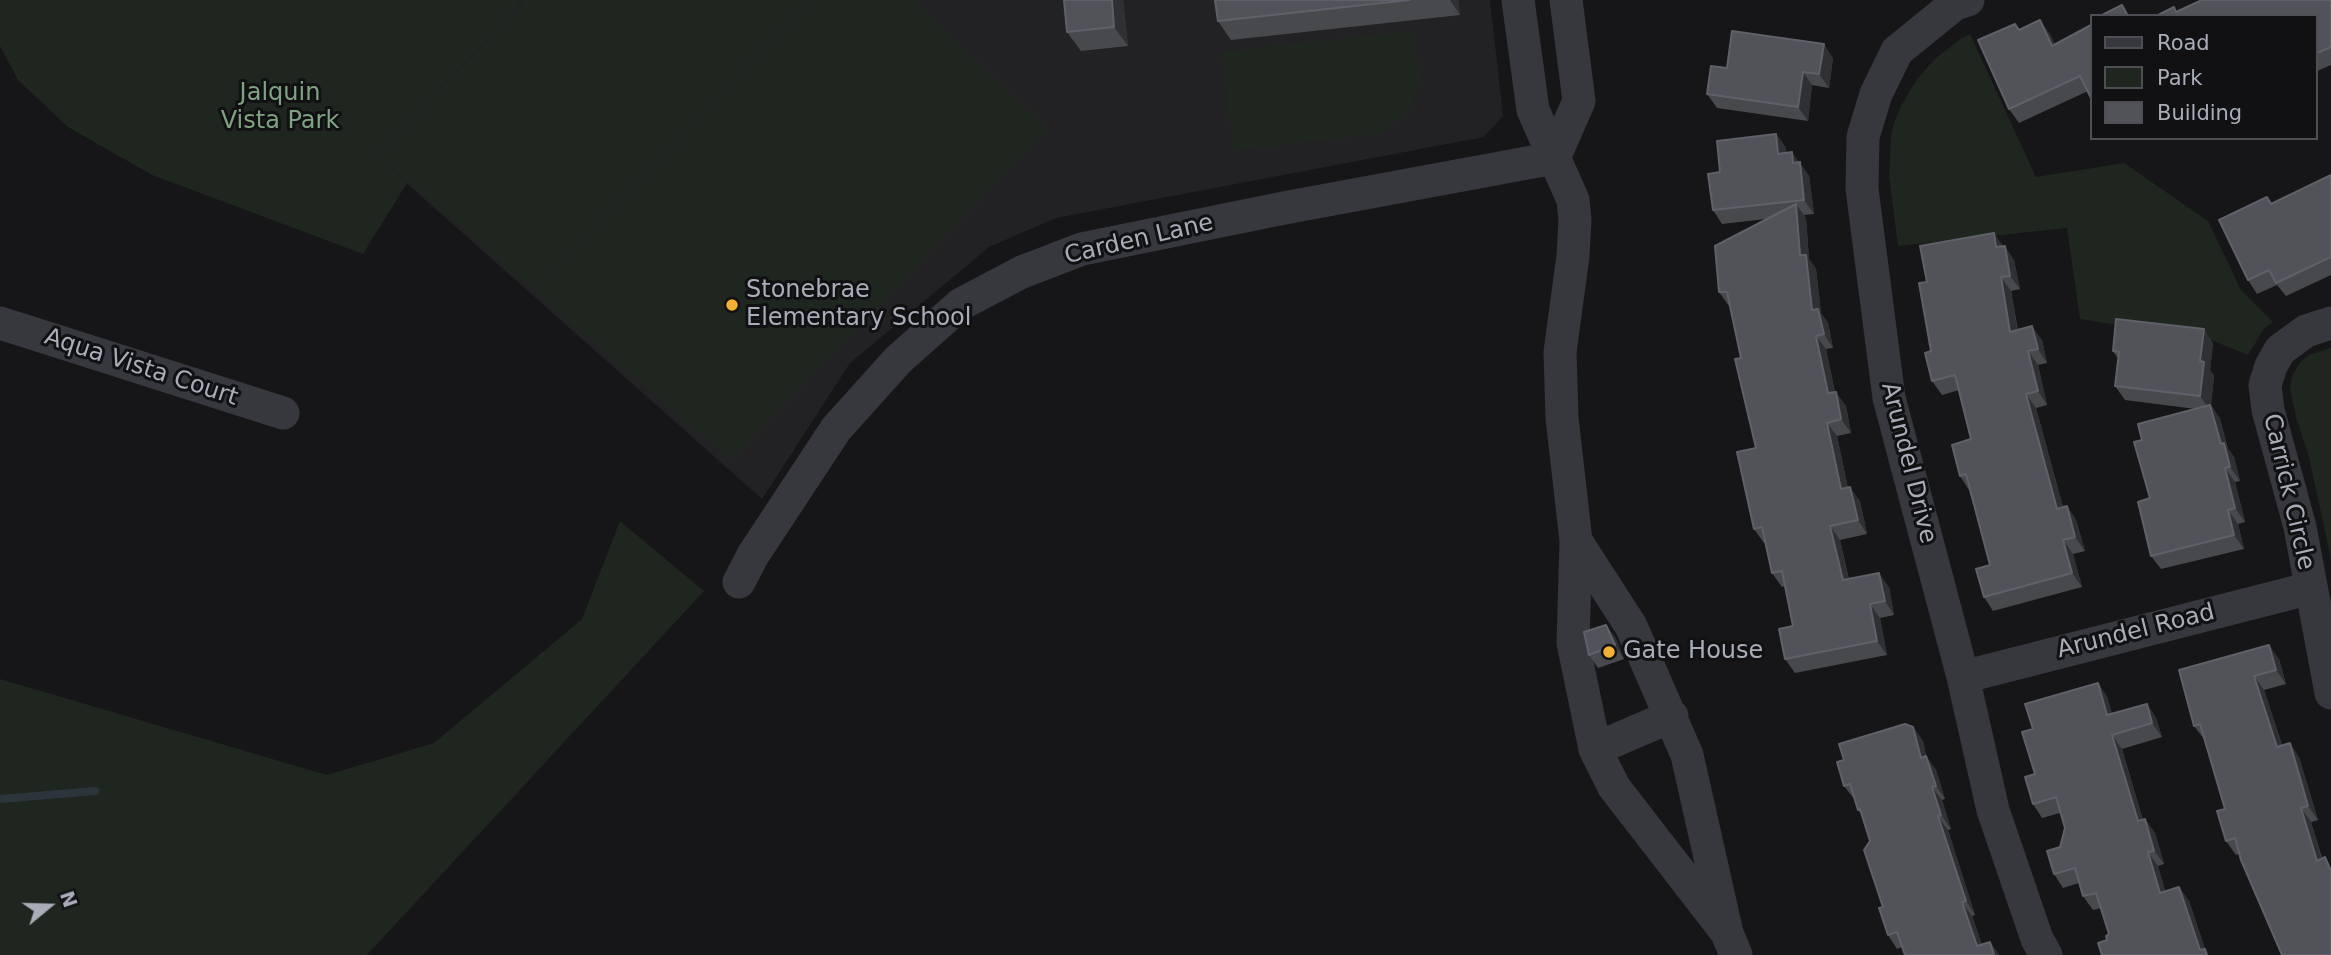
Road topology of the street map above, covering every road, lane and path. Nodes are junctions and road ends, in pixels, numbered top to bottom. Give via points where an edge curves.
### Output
1 (1518, 0) edge
2 (1566, 0) edge
3 (1968, 0) edge
4 (1554, 158) junction
5 (0, 323) edge
6 (2331, 323) edge
7 (283, 413) dead end
8 (1577, 541) junction
9 (738, 582) dead end
10 (2311, 588) junction
11 (1963, 677) junction
12 (2331, 693) edge
13 (1672, 716) junction
14 (1595, 749) junction
15 (1732, 944) edge
16 (2046, 955) edge

1 - 4 street via 1533,110
2 - 4 street via 1579,101
3 - 11 street, Arundel Drive via 1955,4 1897,51 1876,94 1863,138 1862,189 1889,398
4 - 8 street via 1573,200 1575,220 1560,352 1562,418
4 - 9 street, Carden Lane via 1082,249 1022,272 961,304 898,360 836,429
5 - 7 street, Aqua Vista Court
6 - 10 street, Carrick Circle via 2306,331 2280,350 2266,385
8 - 13 street via 1632,626
8 - 14 street via 1573,643
10 - 11 street, Arundel Road
10 - 12 street, Carrick Circle
11 - 16 street, Arundel Drive via 1993,810
13 - 14 street
13 - 15 street via 1695,780
14 - 15 street via 1614,787

